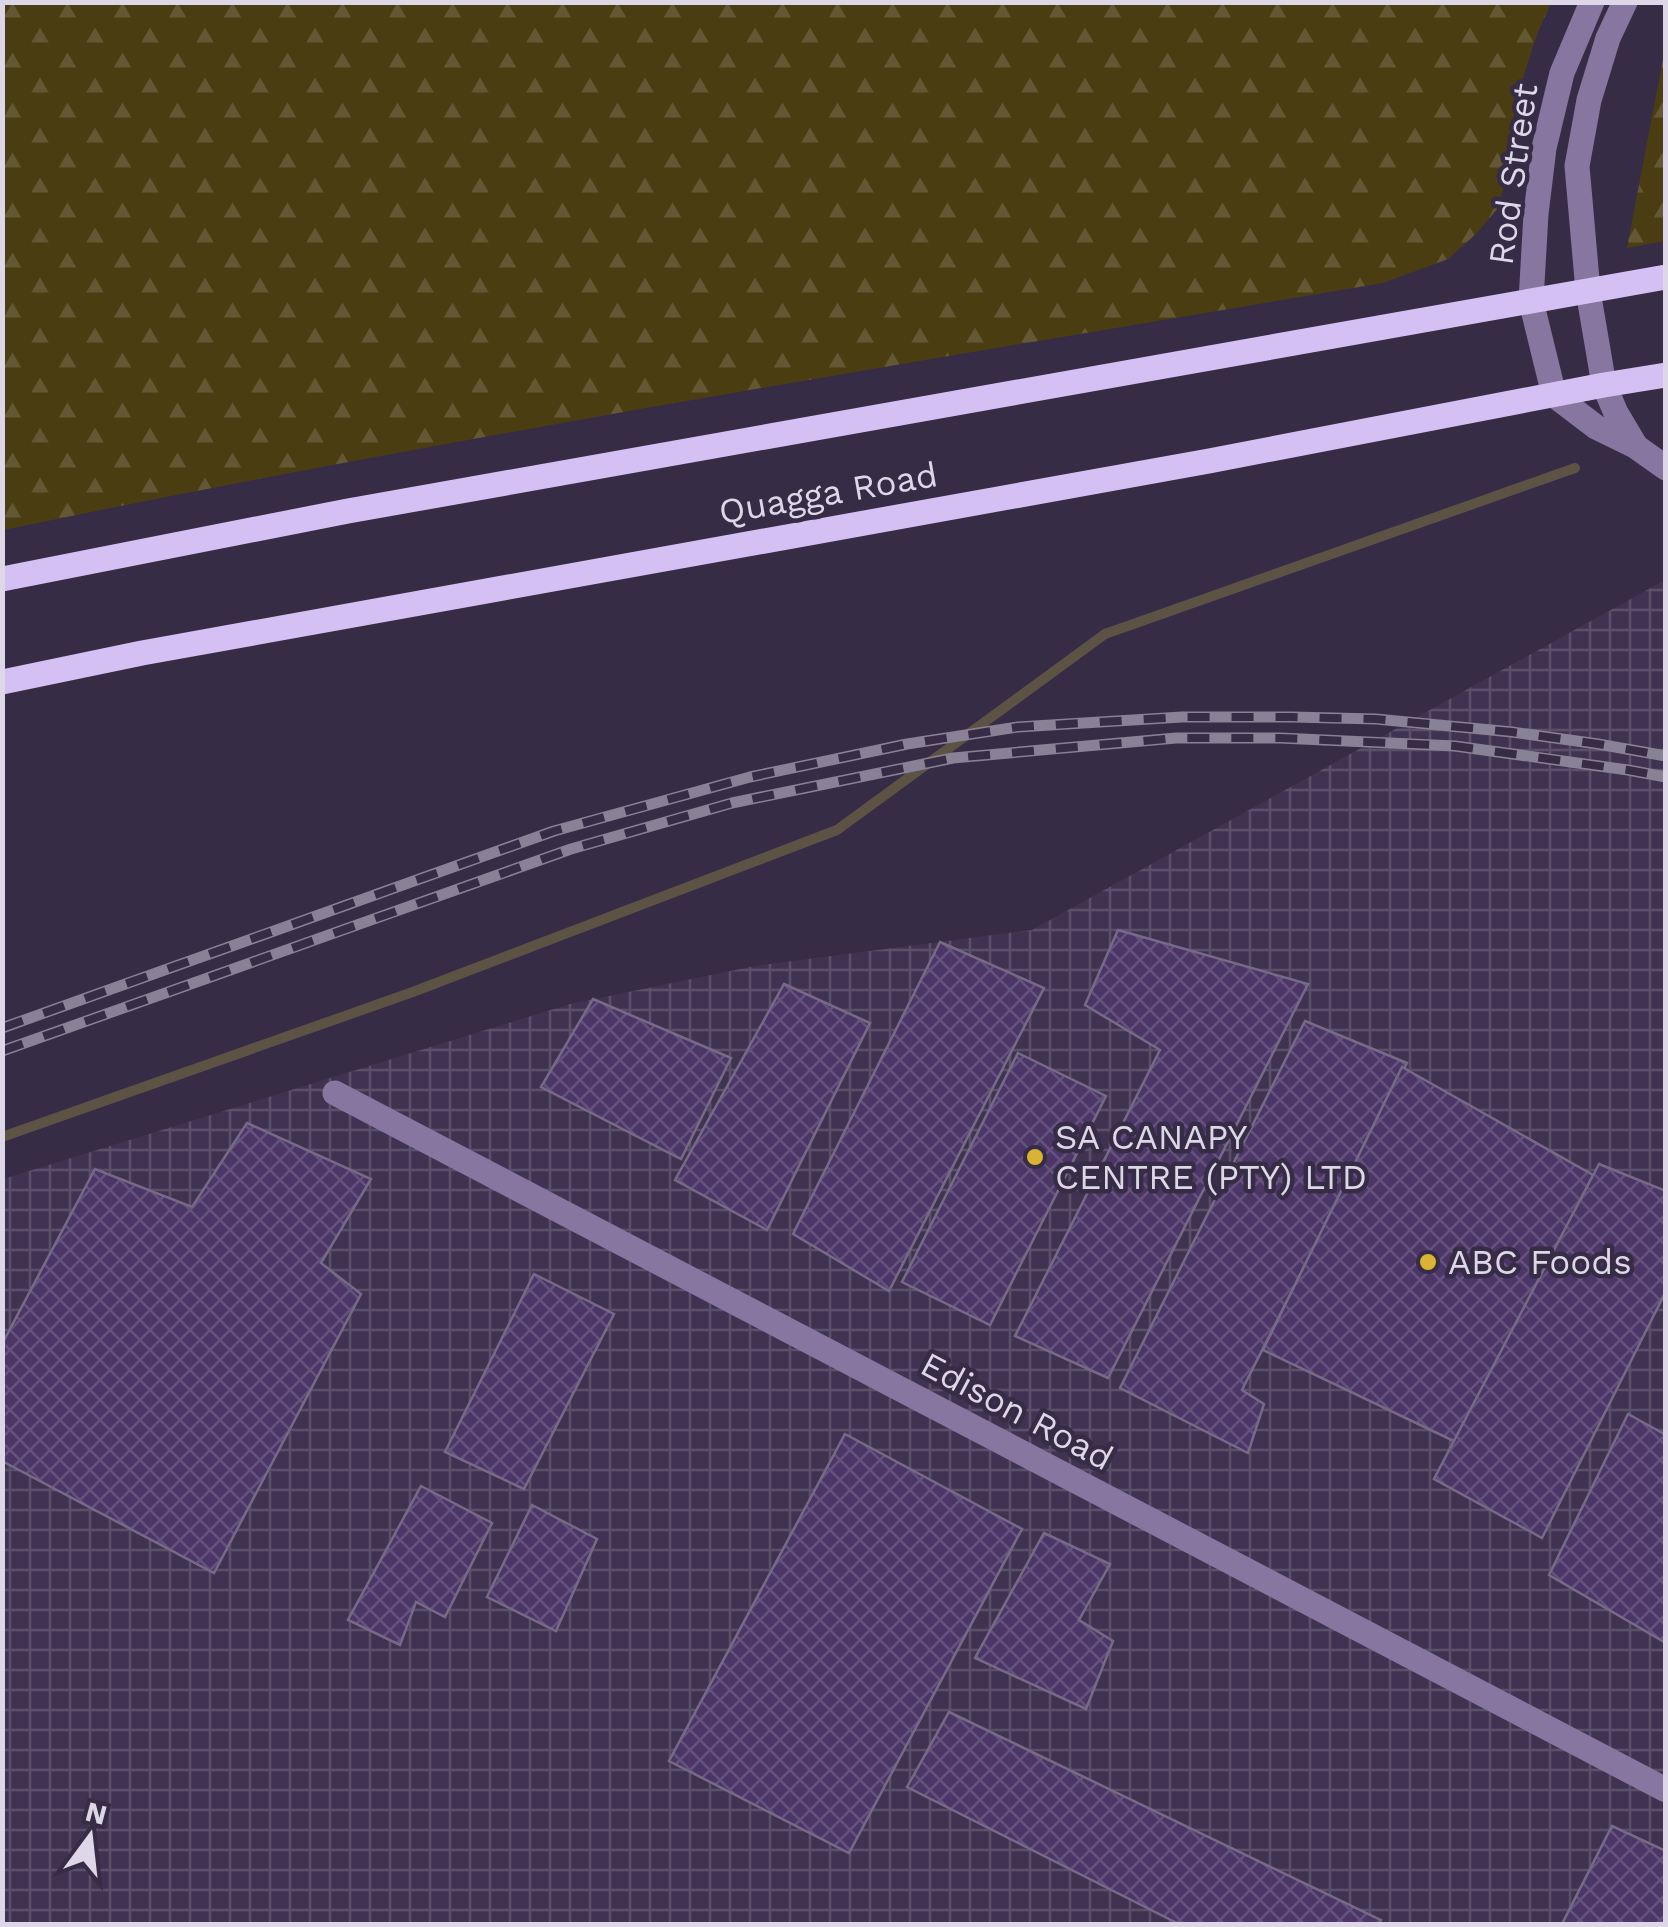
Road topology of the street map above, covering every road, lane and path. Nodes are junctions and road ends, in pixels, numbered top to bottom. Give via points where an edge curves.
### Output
1 (1592, 2) edge
2 (1625, 2) edge
3 (1666, 277) edge
4 (1588, 291) junction
5 (1531, 301) junction
6 (1666, 375) edge
7 (1604, 384) junction
8 (1554, 394) junction
9 (1635, 446) junction
10 (1666, 468) edge
11 (2, 578) edge
12 (2, 682) edge
13 (335, 1093) dead end
14 (1666, 1790) edge

1 - 5 street, Rod Street via 1562,73 1544,148
2 - 4 street, Rod Street via 1589,100 1576,166
3 - 4 main road, Quagga Road
4 - 5 main road, Quagga Road
4 - 7 street, Rod Street
5 - 8 street, Rod Street
5 - 11 main road, Quagga Road
6 - 7 main road, Quagga Road
7 - 8 main road, Quagga Road
7 - 9 street, Rod Street
8 - 9 street via 1596,427
8 - 12 main road, Quagga Road
9 - 10 street
13 - 14 street, Edison Road

